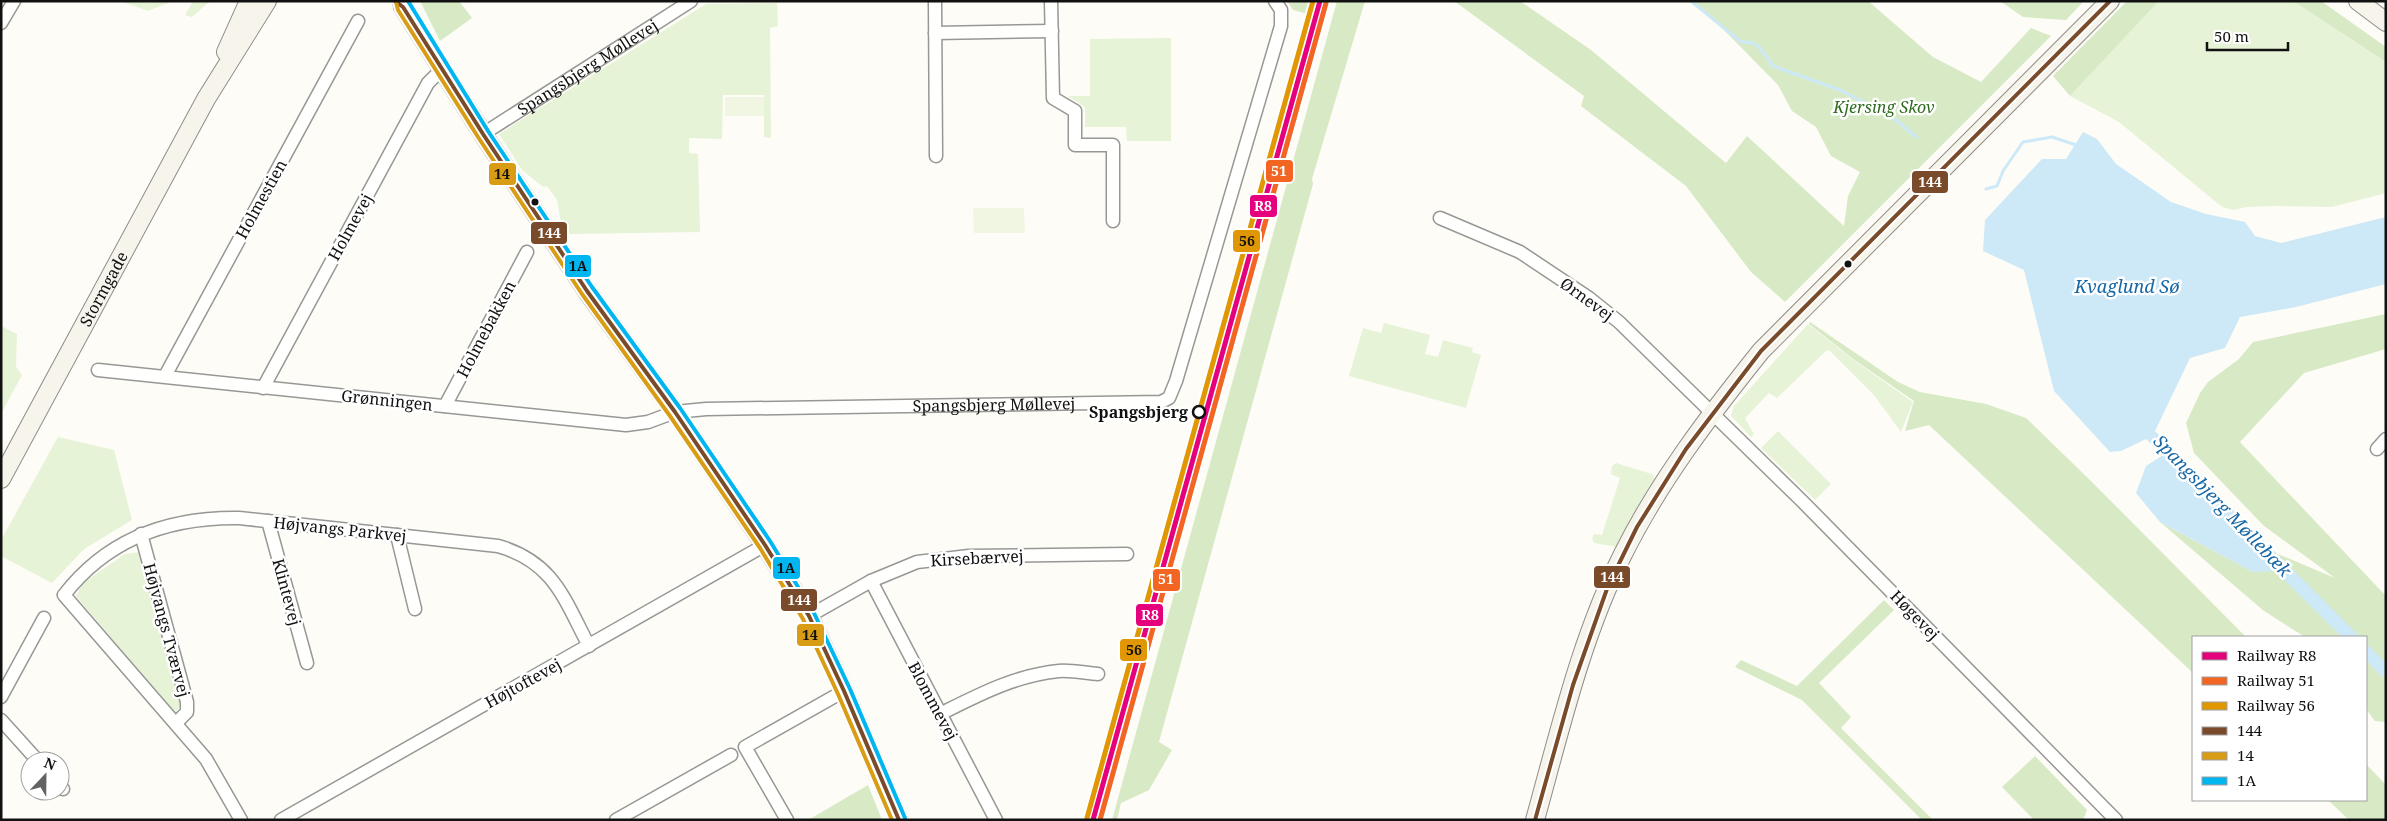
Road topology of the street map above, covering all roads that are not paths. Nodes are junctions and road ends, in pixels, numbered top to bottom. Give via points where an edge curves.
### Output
1 (14, 1) edge
2 (691, 1) edge
3 (935, 1) edge
4 (1052, 1) edge
5 (1275, 1) edge
6 (2110, 1) edge
7 (2358, 1) edge
8 (400, 3) edge
9 (259, 4) edge
10 (358, 21) dead end
11 (2386, 22) edge
12 (1, 23) edge
13 (1052, 31) junction
14 (935, 33) junction
15 (442, 69) junction
16 (483, 134) junction
17 (936, 156) dead end
18 (1440, 218) dead end
19 (1113, 221) dead end
20 (527, 252) dead end
21 (98, 370) dead end
22 (165, 376) junction
23 (263, 388) junction
24 (445, 406) junction
25 (675, 412) junction
26 (1712, 413) junction
27 (2386, 439) edge
28 (2377, 450) dead end
29 (1, 479) edge
30 (268, 522) junction
31 (141, 534) junction
32 (397, 535) junction
33 (765, 545) junction
34 (1127, 554) dead end
35 (871, 581) junction
36 (64, 595) joint
37 (415, 609) dead end
38 (809, 616) junction
39 (44, 618) dead end
40 (589, 646) junction
41 (307, 662) dead end
42 (1098, 674) dead end
43 (844, 691) junction
44 (1, 696) edge
45 (940, 714) junction
46 (1, 720) edge
47 (176, 723) junction
48 (29, 751) edge
49 (730, 755) dead end
50 (241, 820) edge
51 (281, 820) edge
52 (616, 820) edge
53 (787, 820) edge
54 (900, 820) edge
55 (996, 820) edge
56 (1535, 820) edge
57 (2116, 820) edge

1 - 12 street
2 - 16 street, Spangsbjerg Møllevej
3 - 14 street
4 - 13 street
5 - 25 street, Spangsbjerg Møllevej via 1281,10 1281,26 1169,398 1161,402 1127,403
6 - 26 street via 1761,351
7 - 11 street
8 - 15 street
9 - 29 street, Stormgade via 242,43 206,99
10 - 22 street, Holmestien
13 - 14 street
13 - 19 street via 1053,98 1075,111 1075,145 1113,145
14 - 17 street
15 - 16 street
15 - 23 street, Holmevej via 428,83
16 - 25 street via 587,291
18 - 26 street, Ørnevej via 1520,252 1588,298 1618,322
20 - 24 street, Holmebakken
21 - 22 street, Grønningen
22 - 23 street, Grønningen
23 - 24 street, Grønningen
24 - 25 street, Grønningen via 626,425 648,422
25 - 33 street
26 - 56 street via 1652,501 1605,593 1583,649
26 - 57 street, Høgevej
27 - 28 street
30 - 31 street, Højvangs Parkvej via 208,517
30 - 32 street, Højvangs Parkvej
30 - 41 street, Klintevej
31 - 36 street, Højvangs Parkvej via 104,554 80,575
31 - 47 street, Højvangs Tværvej via 186,702 187,712
32 - 37 street
32 - 40 street, Højvangs Parkvej via 498,546 528,558 553,580
33 - 38 street
33 - 40 street, Højtoftevej
34 - 35 street, Kirsebærvej via 969,556 917,562
35 - 38 street, Kirsebærvej
35 - 45 street, Blommevej
36 - 47 street, Højvangs Tværvej
38 - 43 street
39 - 44 street
40 - 51 street, Højtoftevej
42 - 45 street via 1060,671 1033,676 1000,685
43 - 53 street via 745,747
43 - 54 street
45 - 55 street, Blommevej
46 - 48 street
47 - 50 street, Højvangs Tværvej via 206,759
49 - 52 street

